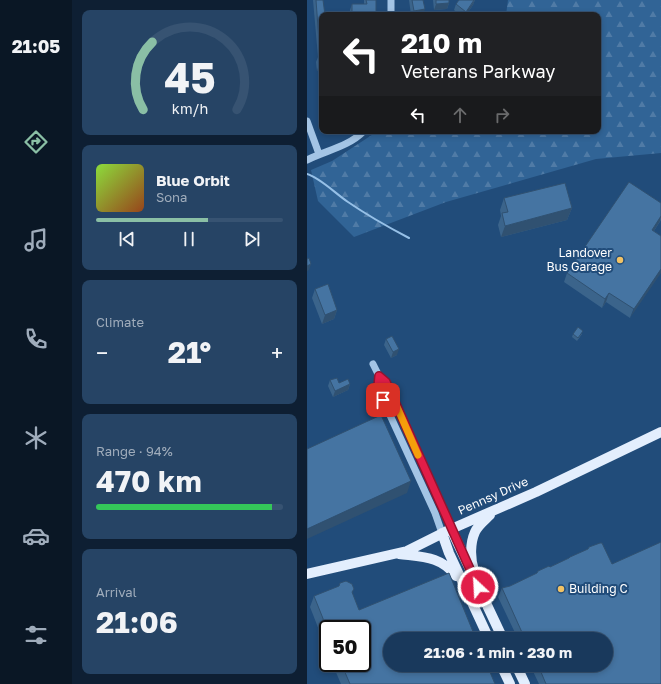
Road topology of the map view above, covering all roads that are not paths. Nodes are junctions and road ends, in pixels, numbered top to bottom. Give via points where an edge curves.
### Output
1 (391, 0) edge
2 (391, 12) edge
3 (307, 121) edge
4 (361, 134) edge
5 (319, 154) junction
6 (307, 160) edge
7 (373, 364) dead end
8 (661, 432) edge
9 (494, 510) junction
10 (446, 531) junction
11 (397, 554) junction
12 (307, 574) edge
13 (465, 587) junction
14 (484, 600) junction
15 (486, 632) edge
16 (500, 632) edge
17 (504, 672) edge
18 (519, 672) edge
19 (509, 684) edge
20 (525, 684) edge

1 - 2 street
3 - 5 street
4 - 5 street via 346,144
5 - 6 street
7 - 10 street via 379,376 378,386 383,400 435,513
8 - 9 main road, Pennsy Drive
9 - 10 main road, Pennsy Drive
9 - 14 main road via 475,531 471,545 472,566
10 - 11 main road, Pennsy Drive
10 - 13 main road via 449,553
10 - 14 main road
11 - 12 main road, Pennsy Drive
11 - 13 main road via 434,559 451,569
13 - 15 main road
14 - 16 main road
17 - 19 main road
18 - 20 main road

